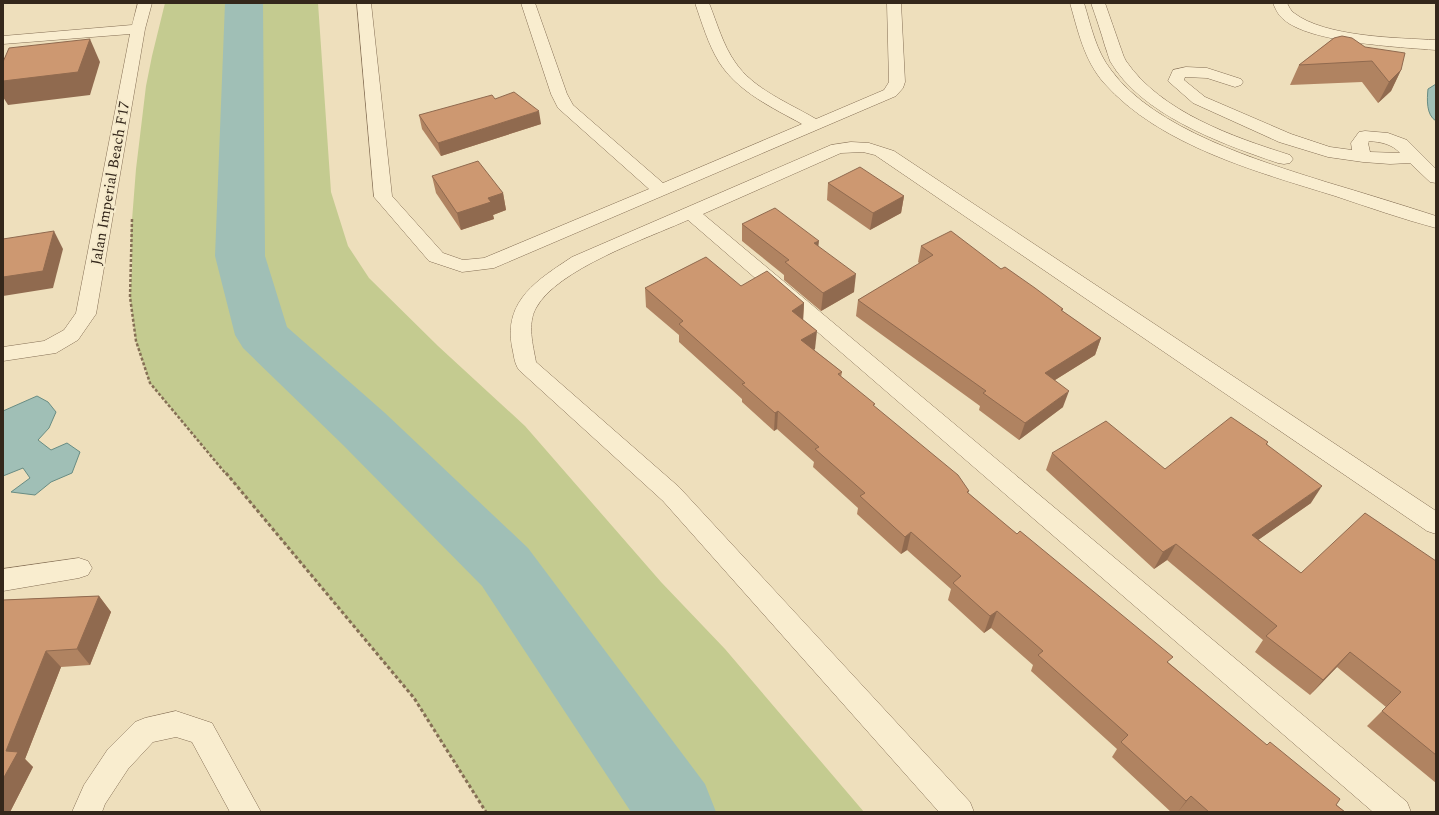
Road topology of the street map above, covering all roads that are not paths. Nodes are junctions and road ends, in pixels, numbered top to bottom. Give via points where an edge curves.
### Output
1 (145, 3) edge
2 (364, 3) edge
3 (528, 3) edge
4 (702, 3) edge
5 (894, 3) edge
6 (1077, 3) edge
7 (1098, 3) edge
8 (1280, 3) edge
9 (138, 29) junction
10 (3, 40) edge
11 (1436, 45) edge
12 (1235, 82) dead end
13 (815, 125) junction
14 (1285, 138) junction
15 (1270, 154) junction
16 (1436, 178) edge
17 (660, 190) junction
18 (1436, 207) edge
19 (691, 213) junction
20 (1436, 222) edge
21 (3, 354) edge
22 (1436, 524) edge
23 (79, 568) dead end
24 (3, 580) edge
25 (87, 812) edge
26 (246, 812) edge
27 (959, 812) edge
28 (1396, 812) edge

1 - 9 street, Jalan Imperial Beach F17
2 - 17 street via 383,197 436,257 462,266 488,264
3 - 17 street via 558,94 566,108
4 - 13 street via 730,67 754,89
5 - 13 street via 897,82 895,88 890,93
6 - 20 street via 1094,58 1109,79 1132,101 1166,124 1207,146 1249,163
7 - 15 street via 1117,60 1132,79 1152,97 1182,116
8 - 11 street via 1287,15 1307,26 1332,33
9 - 10 street
9 - 21 street, Jalan Imperial Beach F17 via 86,314 71,335 49,348
12 - 14 street via 1193,70 1178,73 1176,81 1199,100
13 - 17 street
14 - 15 street
14 - 16 street via 1328,152 1363,157 1359,143 1364,136 1382,137 1401,144
15 - 18 street
19 - 22 street via 838,149 855,145 874,148
19 - 27 street via 579,261 544,285 526,307 520,334 526,365 671,494
19 - 28 street
23 - 24 street
25 - 26 street via 94,795 118,759 146,731 176,724 202,732

